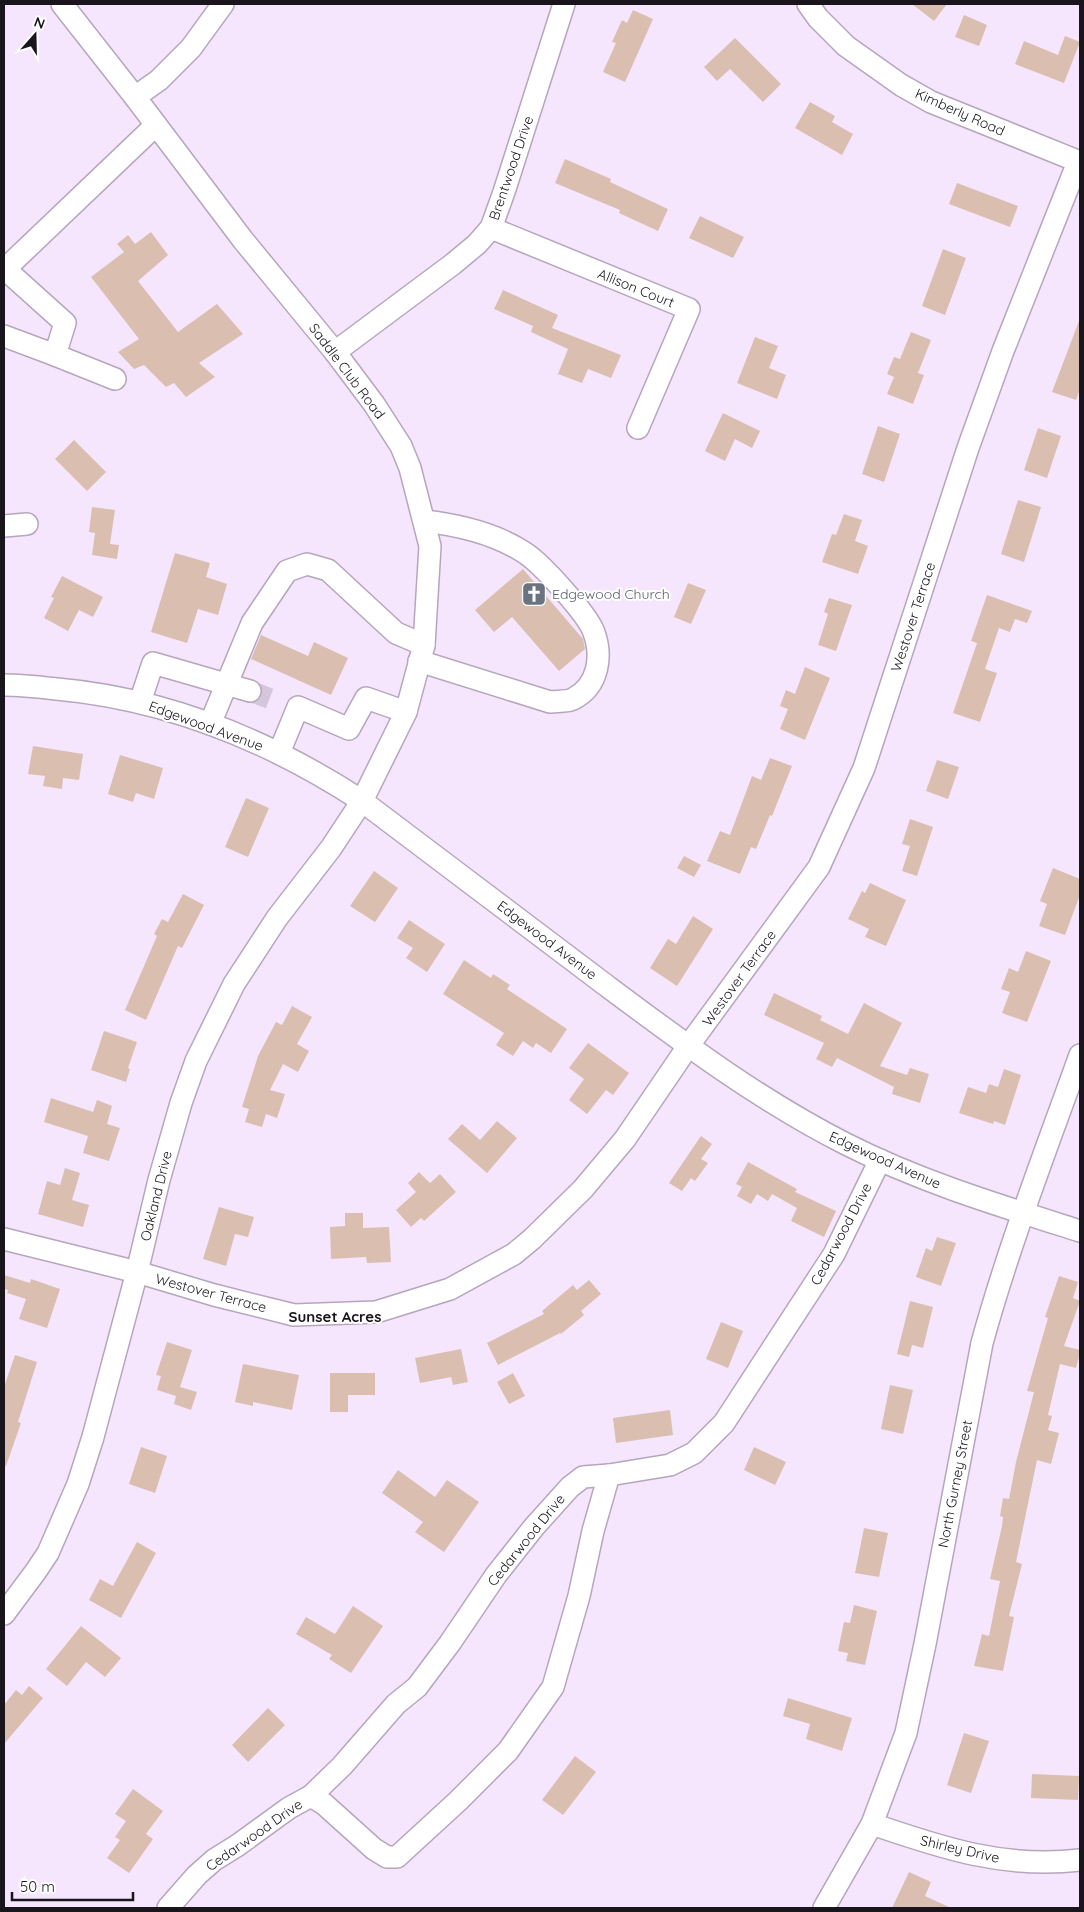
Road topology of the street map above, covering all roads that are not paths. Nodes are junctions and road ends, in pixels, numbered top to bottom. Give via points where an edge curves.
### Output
1 (62, 4) edge
2 (223, 4) edge
3 (564, 4) edge
4 (808, 4) edge
5 (135, 97) junction
6 (156, 125) junction
7 (1079, 162) edge
8 (491, 228) junction
9 (4, 270) edge
10 (4, 336) edge
11 (336, 352) junction
12 (55, 355) junction
13 (115, 379) dead end
14 (638, 428) dead end
15 (424, 521) junction
16 (28, 524) dead end
17 (4, 526) edge
18 (422, 653) junction
19 (4, 685) edge
20 (226, 685) junction
21 (250, 691) tunnel mouth
22 (140, 702) junction
23 (406, 712) junction
24 (210, 724) junction
25 (279, 752) junction
26 (362, 801) junction
27 (689, 1045) junction
28 (1080, 1055) edge
29 (880, 1160) junction
30 (1023, 1213) junction
31 (1080, 1232) edge
32 (4, 1239) edge
33 (137, 1272) junction
34 (609, 1475) junction
35 (4, 1614) edge
36 (311, 1796) junction
37 (872, 1824) junction
38 (1080, 1860) edge
39 (168, 1908) edge
40 (824, 1908) edge

1 - 5 street, Saddle Club Road
2 - 5 street via 191,48 159,80
3 - 8 street, Brentwood Drive
4 - 7 street, Kimberly Road via 846,46 901,85 931,102
5 - 6 street, Saddle Club Road
6 - 9 street
6 - 11 street, Saddle Club Road via 242,240
7 - 27 street, Westover Terrace via 971,439 864,768 819,868
8 - 11 street, Brentwood Drive via 453,264
8 - 14 street, Allison Court via 689,309
9 - 12 street via 66,323
10 - 12 street
11 - 15 street, Saddle Club Road via 401,446
12 - 13 street
15 - 18 street, Saddle Club Road via 430,546
15 - 18 street via 490,535 525,552 566,593 592,628 598,646 599,665 590,685 572,700 550,702
16 - 17 street
18 - 20 street via 328,570 307,564 287,571 252,622
18 - 23 street, Saddle Club Road
19 - 22 street, Edgewood Avenue via 90,692
20 - 21 street
20 - 22 street via 153,662
20 - 24 street
22 - 24 street, Edgewood Avenue
23 - 25 street via 366,698 349,729 288,705
23 - 26 street, Saddle Club Road
24 - 25 street, Edgewood Avenue
25 - 26 street, Edgewood Avenue
26 - 27 street, Edgewood Avenue
26 - 33 street, Oakland Drive via 234,984 196,1060 159,1180
27 - 29 street, Edgewood Avenue via 762,1096
27 - 33 street, Westover Terrace via 625,1138 583,1189 514,1254 450,1289 376,1312 294,1315
28 - 30 street, North Gurney Street
29 - 30 street, Edgewood Avenue via 985,1202
29 - 34 street, Cedarwood Drive via 834,1254 724,1423 694,1453 670,1465
30 - 31 street, Edgewood Avenue
30 - 37 street, North Gurney Street via 982,1343 926,1644 906,1733
32 - 33 street, Westover Terrace
33 - 35 street, Oakland Drive via 78,1484 48,1553
34 - 36 street, Cedarwood Drive via 583,1477 558,1499 496,1575 417,1687 396,1704
34 - 36 street via 593,1531 580,1596 553,1687 508,1751 397,1857 388,1857 374,1849
36 - 39 street, Cedarwood Drive via 214,1860
37 - 38 street, Shirley Drive via 985,1858 1041,1863
37 - 40 street, North Gurney Street

